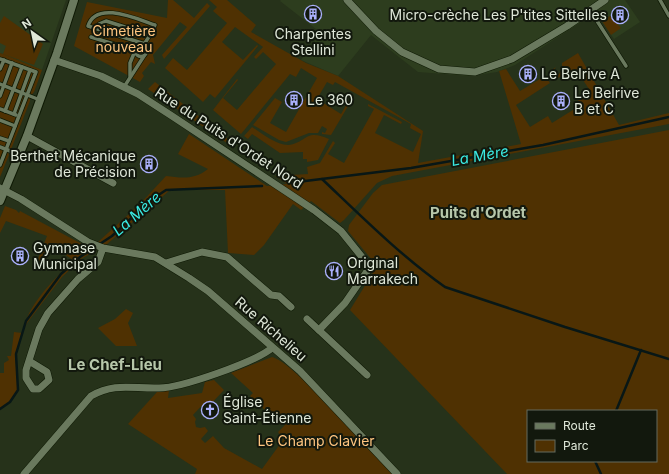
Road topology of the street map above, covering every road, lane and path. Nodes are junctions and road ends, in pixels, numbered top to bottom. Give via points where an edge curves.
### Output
1 (74, 0) edge
2 (346, 0) edge
3 (605, 0) edge
4 (660, 0) edge
5 (590, 10) junction
6 (669, 16) edge
7 (97, 28) junction
8 (150, 35) junction
9 (91, 37) dead end
10 (144, 45) junction
11 (136, 51) junction
12 (144, 56) junction
13 (2, 59) edge
14 (54, 60) junction
15 (12, 63) junction
16 (626, 66) dead end
17 (22, 67) junction
18 (0, 69) edge
19 (30, 70) junction
20 (130, 76) junction
21 (2, 85) edge
22 (124, 87) junction
23 (14, 89) junction
24 (22, 92) junction
25 (27, 94) junction
26 (0, 96) edge
27 (40, 100) junction
28 (0, 109) edge
29 (5, 111) junction
30 (14, 114) junction
31 (19, 116) junction
32 (0, 120) edge
33 (15, 126) junction
34 (27, 136) junction
35 (0, 138) edge
36 (9, 141) junction
37 (0, 148) edge
38 (6, 150) junction
39 (19, 155) junction
40 (0, 165) edge
41 (113, 183) dead end
42 (2, 189) edge
43 (0, 201) edge
44 (102, 248) junction
45 (166, 263) junction
46 (291, 307) dead end
47 (307, 319) dead end
48 (318, 330) junction
49 (272, 348) junction
50 (29, 361) dead end
51 (367, 375) dead end
52 (24, 474) edge
53 (398, 474) edge

1 - 14 street
2 - 5 street via 376,31 402,52 439,69 475,72 512,59
3 - 5 street
4 - 6 lane
5 - 16 lane
7 - 8 lane via 106,21
7 - 8 lane via 88,26 89,21 98,12 108,12 155,25
7 - 10 lane
8 - 10 lane
9 - 11 lane
10 - 11 lane via 138,46
10 - 12 lane via 147,52
11 - 12 lane via 138,56
11 - 20 lane via 130,63
12 - 20 lane
13 - 15 lane
13 - 18 lane
14 - 22 street, Rue du Puits d'Ordet Nord
14 - 27 street
15 - 17 lane
15 - 21 lane
17 - 19 lane
17 - 23 lane
19 - 24 lane
19 - 25 lane via 36,72
20 - 22 lane
21 - 23 lane
21 - 26 lane
22 - 48 street, Rue du Puits d'Ordet Nord via 314,210 341,231 370,267 345,302
23 - 24 lane
23 - 29 lane
24 - 25 lane
24 - 30 lane
25 - 27 lane
25 - 31 lane
27 - 34 street
28 - 29 lane
29 - 30 lane
30 - 31 lane
31 - 33 lane
32 - 33 lane
33 - 36 lane
34 - 39 street
34 - 41 street
35 - 36 lane
36 - 38 lane
37 - 38 lane
38 - 39 lane
38 - 40 lane
39 - 42 street
42 - 43 street
42 - 44 street, Rue Richelieu
44 - 45 street, Rue Richelieu via 155,257
44 - 50 street via 98,262 78,279 48,313 39,329
45 - 46 street via 202,252 227,257 271,295 279,296
45 - 49 street, Rue Richelieu via 208,291
47 - 48 street
48 - 51 street
49 - 52 street via 240,364 168,387 120,386 102,389 90,396
49 - 53 street, Rue Richelieu via 300,371

